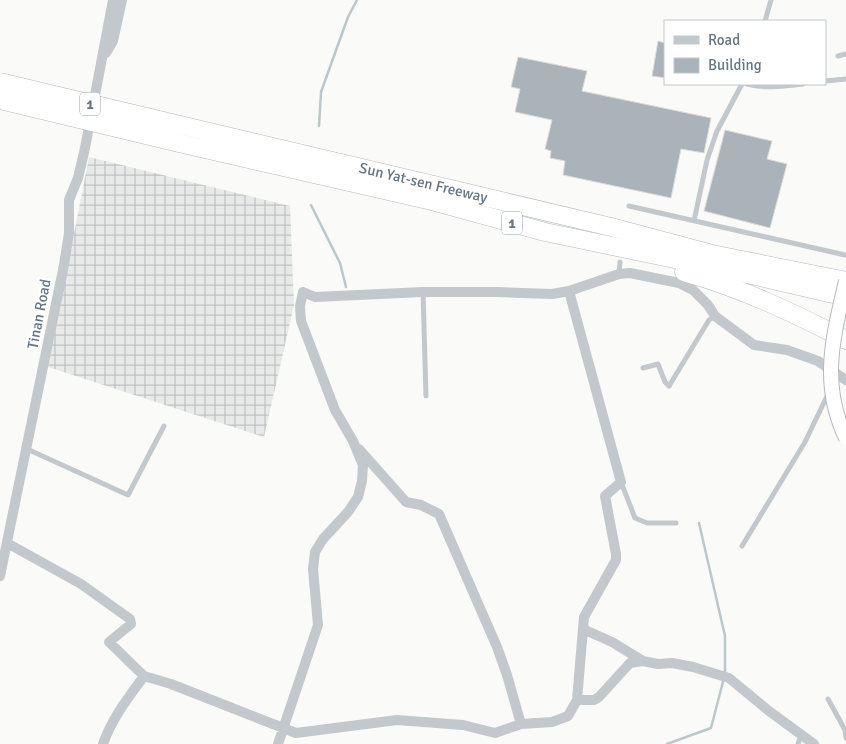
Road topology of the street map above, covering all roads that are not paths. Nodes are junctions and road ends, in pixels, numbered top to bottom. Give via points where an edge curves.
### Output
1 (113, 0) edge
2 (122, 0) edge
3 (771, 0) edge
4 (765, 20) edge
5 (846, 54) edge
6 (838, 56) dead end
7 (102, 58) junction
8 (846, 79) edge
9 (826, 81) edge
10 (0, 82) edge
11 (741, 85) edge
12 (752, 85) edge
13 (788, 85) edge
14 (0, 100) edge
15 (179, 134) junction
16 (629, 206) dead end
17 (694, 221) junction
18 (545, 232) junction
19 (712, 254) junction
20 (620, 262) dead end
21 (846, 262) edge
22 (619, 274) junction
23 (846, 281) edge
24 (569, 291) junction
25 (423, 292) junction
26 (846, 297) edge
27 (846, 310) edge
28 (715, 316) junction
29 (814, 323) junction
30 (846, 340) edge
31 (846, 344) edge
32 (643, 368) dead end
33 (842, 378) edge
34 (426, 396) dead end
35 (846, 421) edge
36 (164, 426) dead end
37 (846, 438) edge
38 (353, 441) junction
39 (27, 449) junction
40 (621, 482) junction
41 (676, 523) dead end
42 (7, 543) junction
43 (742, 546) dead end
44 (0, 576) edge
45 (583, 629) junction
46 (643, 661) junction
47 (144, 676) junction
48 (828, 699) dead end
49 (577, 700) junction
50 (521, 724) junction
51 (283, 726) junction
52 (846, 738) edge
53 (800, 740) edge
54 (103, 744) edge
55 (278, 744) edge
56 (814, 744) edge

1 - 7 street, Tinan Road
2 - 7 street, Tinan Road via 113,41
3 - 4 lane
5 - 6 lane
7 - 39 street, Tinan Road via 86,148 69,200 69,233 64,265
8 - 9 lane
10 - 15 highway, Sun Yat-sen Freeway / 1, bridge
11 - 17 lane via 717,131 707,160
12 - 13 lane
14 - 15 highway, Sun Yat-sen Freeway / 1, bridge
15 - 18 highway, Sun Yat-sen Freeway / 1
15 - 19 highway, Sun Yat-sen Freeway / 1 via 611,226
16 - 17 lane
17 - 21 lane
18 - 26 highway, Sun Yat-sen Freeway / 1
18 - 29 highway via 704,278
19 - 21 highway
19 - 23 highway, Sun Yat-sen Freeway / 1
20 - 22 lane
22 - 24 street
22 - 28 street via 630,273 679,283 693,290
23 - 37 street, bridge via 831,356 830,378 833,402
24 - 25 street via 552,294
24 - 40 street
25 - 34 lane
25 - 38 street via 316,297 303,292 300,306 303,328 335,410
27 - 35 street via 837,379
28 - 32 lane via 709,320 670,386 658,364
28 - 33 street via 754,345 787,350 818,361
29 - 30 highway
29 - 31 highway
33 - 43 lane
36 - 39 lane via 128,495
38 - 50 street via 406,502 438,514 499,654
38 - 51 street via 363,465 362,481 358,497 315,552 313,569 318,625
39 - 42 street, Tinan Road
40 - 41 lane via 635,518 647,523
40 - 45 street via 605,496 616,560 584,617
42 - 44 street, Tinan Road
42 - 47 street via 81,584 130,618 131,624 109,642
45 - 46 street
45 - 49 street
46 - 49 street via 630,663 599,698
46 - 53 street via 672,663 729,678
47 - 51 street
47 - 54 street via 119,708
48 - 52 lane
49 - 50 street via 568,716 552,722
50 - 51 street via 495,733 463,725 397,720 296,732
51 - 55 street
53 - 56 street

